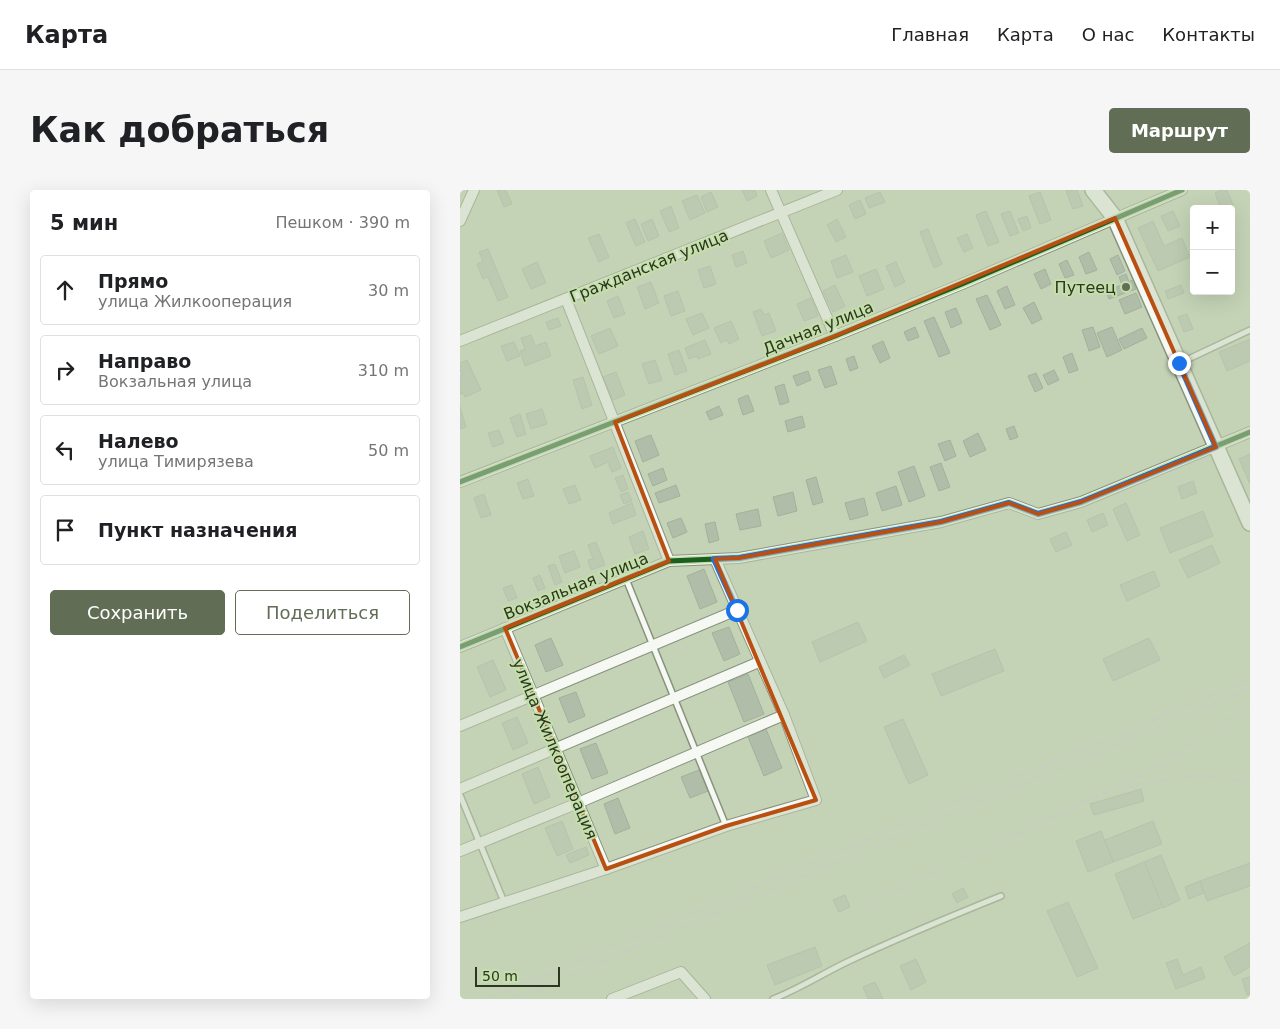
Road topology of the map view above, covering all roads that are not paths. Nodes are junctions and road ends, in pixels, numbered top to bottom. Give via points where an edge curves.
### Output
1 (474, 190) edge
2 (771, 190) edge
3 (837, 190) edge
4 (1092, 190) edge
5 (1182, 190) edge
6 (781, 214) junction
7 (1115, 218) junction
8 (460, 221) edge
9 (566, 299) junction
10 (1250, 330) edge
11 (835, 336) junction
12 (460, 342) edge
13 (1179, 363) junction
14 (614, 422) junction
15 (1250, 432) edge
16 (1216, 447) junction
17 (460, 482) edge
18 (1250, 523) edge
19 (714, 559) junction
20 (669, 561) junction
21 (626, 579) junction
22 (737, 610) junction
23 (505, 628) junction
24 (653, 646) junction
25 (460, 647) edge
26 (759, 662) junction
27 (533, 697) junction
28 (675, 698) junction
29 (784, 715) junction
30 (460, 726) edge
31 (556, 750) junction
32 (697, 752) junction
33 (460, 789) edge
34 (460, 795) edge
35 (578, 803) junction
36 (726, 826) junction
37 (480, 842) junction
38 (460, 851) edge
39 (606, 869) junction
40 (1002, 896) dead end
41 (504, 902) junction
42 (460, 917) edge
43 (612, 999) edge
44 (705, 999) edge
45 (773, 999) edge

1 - 8 street
2 - 6 street
3 - 6 street, Гражданская улица
4 - 7 main road
5 - 7 street, Дачная улица
6 - 9 street, Гражданская улица
6 - 11 street
7 - 11 street, Дачная улица
7 - 13 main road
9 - 12 street, Гражданская улица
9 - 14 street
10 - 13 lane
11 - 14 street, Дачная улица
13 - 16 main road
14 - 17 street, Дачная улица
14 - 20 street
15 - 16 street, Вокзальная улица
16 - 18 main road
16 - 19 street, Вокзальная улица via 1081,502 1038,514 1009,503 941,522 739,558
19 - 20 street, Вокзальная улица
19 - 22 street
20 - 21 street, Вокзальная улица
21 - 23 street, Вокзальная улица
21 - 24 lane
22 - 24 street
22 - 26 street
23 - 25 street, Вокзальная улица
23 - 27 street, улица Жилкооперация
24 - 27 street
24 - 28 lane
26 - 28 street
26 - 29 street
27 - 30 street
27 - 31 street, улица Жилкооперация
28 - 31 street
28 - 32 lane
29 - 32 street
29 - 36 street via 816,800
31 - 33 street
31 - 35 street, улица Жилкооперация
32 - 35 street
32 - 36 lane
34 - 37 lane
35 - 37 street
35 - 39 street, улица Жилкооперация
36 - 39 street
37 - 38 street
37 - 41 lane
39 - 41 street
40 - 45 lane via 911,932
41 - 42 street
43 - 44 street via 681,972

